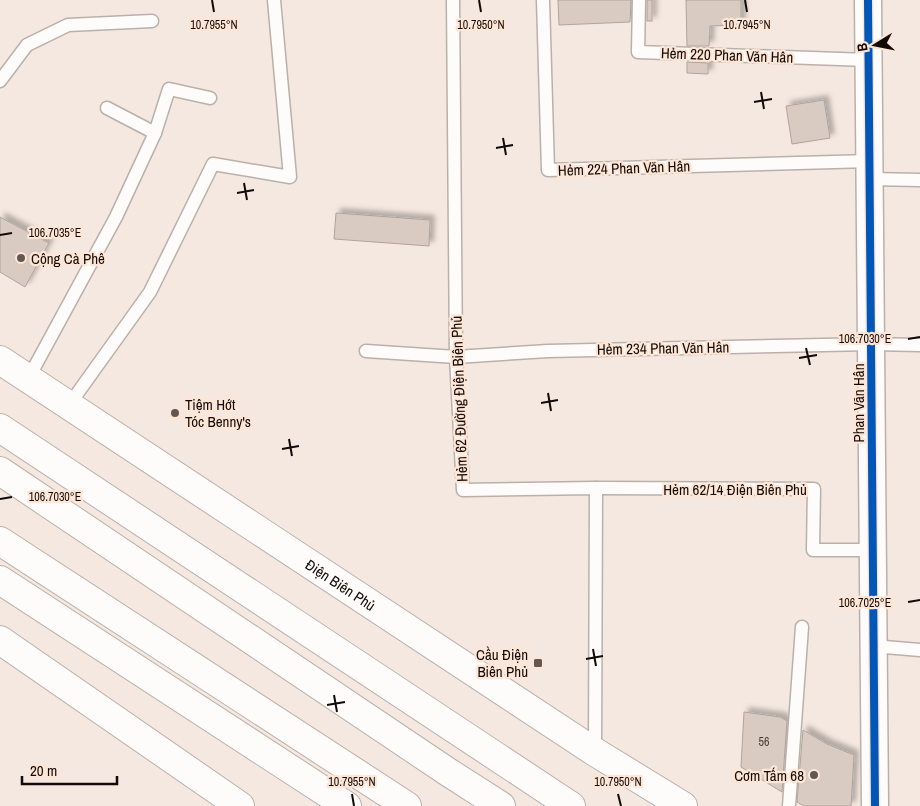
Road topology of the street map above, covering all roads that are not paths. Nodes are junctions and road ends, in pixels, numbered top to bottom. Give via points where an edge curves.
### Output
1 (274, 0) edge
2 (453, 0) edge
3 (543, 0) edge
4 (639, 0) edge
5 (868, 0) edge
6 (152, 21) dead end
7 (868, 60) junction
8 (0, 81) edge
9 (210, 98) dead end
10 (107, 108) dead end
11 (155, 133) junction
12 (870, 170) junction
13 (920, 180) edge
14 (871, 344) junction
15 (920, 345) edge
16 (366, 351) dead end
17 (456, 357) junction
18 (0, 360) edge
19 (28, 379) junction
20 (69, 405) junction
21 (0, 428) edge
22 (0, 471) edge
23 (596, 488) junction
24 (0, 541) edge
25 (873, 550) junction
26 (0, 580) edge
27 (802, 627) dead end
28 (0, 640) edge
29 (874, 646) junction
30 (920, 650) edge
31 (595, 752) junction
32 (240, 806) edge
33 (348, 806) edge
34 (407, 806) edge
35 (502, 806) edge
36 (571, 806) edge
37 (683, 806) edge
38 (789, 806) edge
39 (875, 806) edge

1 - 20 lane via 290,177 213,164 150,292
2 - 17 lane, Hẻm 62 Đường Điện Biên Phủ
3 - 12 lane, Hẻm 224 Phan Văn Hân via 548,170
4 - 7 lane, Hẻm 220 Phan Văn Hân via 638,52
5 - 7 street, Phan Văn Hân
6 - 8 lane via 68,25 27,45
7 - 12 street, Phan Văn Hân
9 - 11 lane via 169,89
10 - 11 lane
11 - 19 lane via 116,217
12 - 13 lane
12 - 14 street, Phan Văn Hân
14 - 15 lane, Hẻm 234 Phan Văn Hân
14 - 17 lane, Hẻm 234 Phan Văn Hân via 548,350
14 - 25 street, Phan Văn Hân
16 - 17 lane, Hẻm 234 Phan Văn Hân
17 - 23 lane, Hẻm 62 Đường Điện Biên Phủ via 462,490
18 - 19 main road, Điện Biên Phủ
19 - 20 main road, Điện Biên Phủ
20 - 31 main road, Điện Biên Phủ
21 - 36 main road
22 - 35 main road
23 - 25 lane, Hẻm 62/14 Điện Biên Phủ via 814,489 813,550
23 - 31 lane
24 - 34 main road
25 - 29 street, Phan Văn Hân
26 - 33 main road
27 - 38 lane
28 - 32 main road
29 - 30 lane
29 - 39 street, Phan Văn Hân
31 - 37 main road, Điện Biên Phủ

